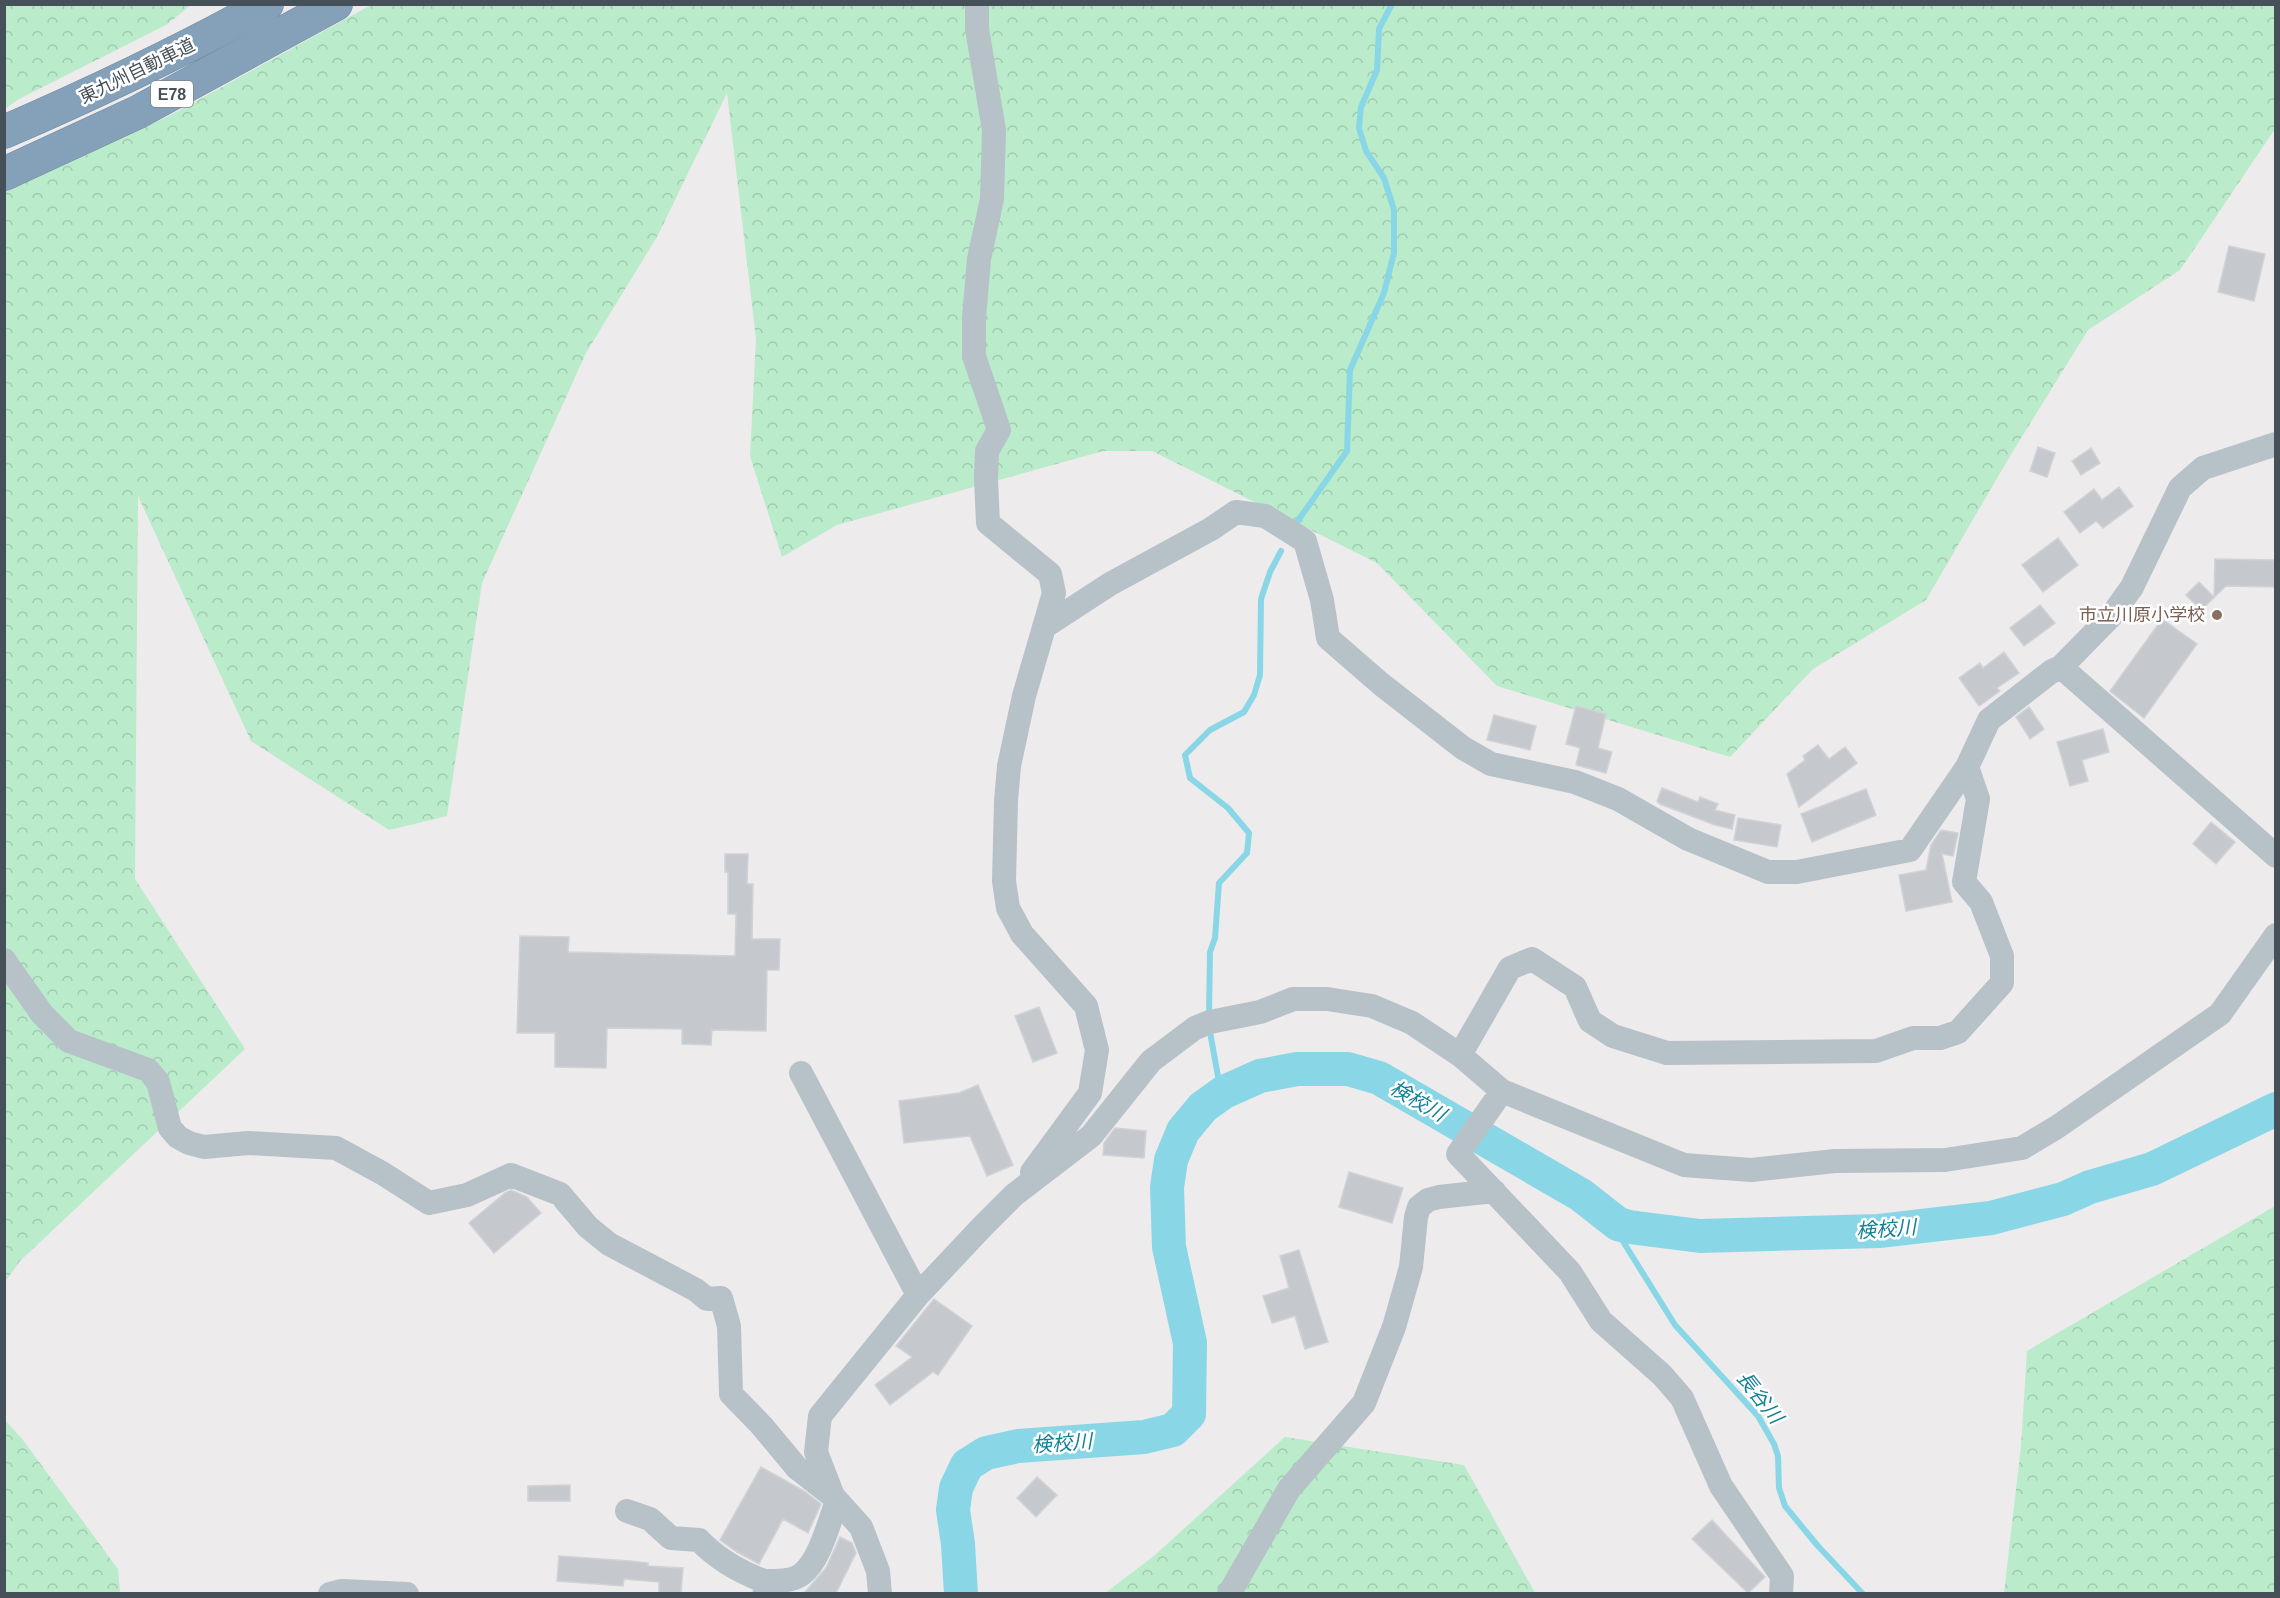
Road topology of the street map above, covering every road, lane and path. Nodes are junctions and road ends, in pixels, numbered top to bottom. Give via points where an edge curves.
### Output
1 (267, 4) edge
2 (336, 4) edge
3 (977, 4) edge
4 (4, 132) edge
5 (4, 174) edge
6 (2276, 444) edge
7 (1044, 627) junction
8 (2061, 667) junction
9 (1966, 767) junction
10 (2276, 856) edge
11 (2276, 935) edge
12 (4, 960) edge
13 (1460, 1055) junction
14 (801, 1073) dead end
15 (1502, 1090) junction
16 (1494, 1191) junction
17 (1014, 1195) junction
18 (918, 1295) junction
19 (835, 1498) junction
20 (627, 1511) dead end
21 (765, 1587) edge
22 (330, 1593) edge
23 (407, 1593) edge
24 (880, 1593) edge
25 (1229, 1593) edge
26 (1780, 1593) edge

1 - 4 highway, 東九州自動車道 / E78 via 196,42
2 - 5 highway, 東九州自動車道 / E78 via 138,112
3 - 7 street via 977,29 994,130 992,199 979,260 974,318 974,356 999,430 987,451 988,523 1050,574 1054,593
6 - 8 street via 2203,468 2180,488 2132,587 2112,615
7 - 9 street via 1236,512 1265,516 1305,541 1329,638 1462,748 1491,764 1586,786 1688,839 1768,872 1797,872 1910,850
7 - 17 street via 1024,696 1010,766 1005,890 1008,908 1022,934 1086,1006 1097,1050 1090,1093
8 - 9 street via 1989,720
8 - 10 street
9 - 13 street via 1978,799 1964,882 1981,902 2001,956 2002,983 1958,1032 1940,1038 1913,1038 1875,1051 1667,1053 1613,1036 1590,1021 1575,987 1532,958 1510,968
11 - 15 street via 2220,1014 2022,1149 1945,1160 1835,1161 1751,1170 1684,1165
12 - 19 street via 42,1014 69,1041 148,1070 158,1082 170,1128 189,1143 204,1147 266,1143 336,1149 429,1203 467,1195 511,1175 560,1194 588,1227 609,1244 707,1299 721,1298 729,1326 731,1394 796,1468
13 - 15 street
13 - 17 street via 1412,1023 1372,1006 1327,999 1293,999 1260,1012 1210,1022 1195,1028 1151,1061 1091,1136
14 - 18 street
15 - 16 street via 1458,1154
16 - 25 street via 1439,1197 1419,1207 1411,1267 1394,1327 1364,1403 1289,1489
16 - 26 street via 1570,1272 1601,1321 1682,1398 1721,1486 1782,1576
17 - 18 street
18 - 19 street via 820,1416 816,1452
19 - 21 street via 813,1562 801,1576
19 - 24 street via 861,1527 878,1571
20 - 21 street via 650,1519 671,1538 699,1540
22 - 23 street

